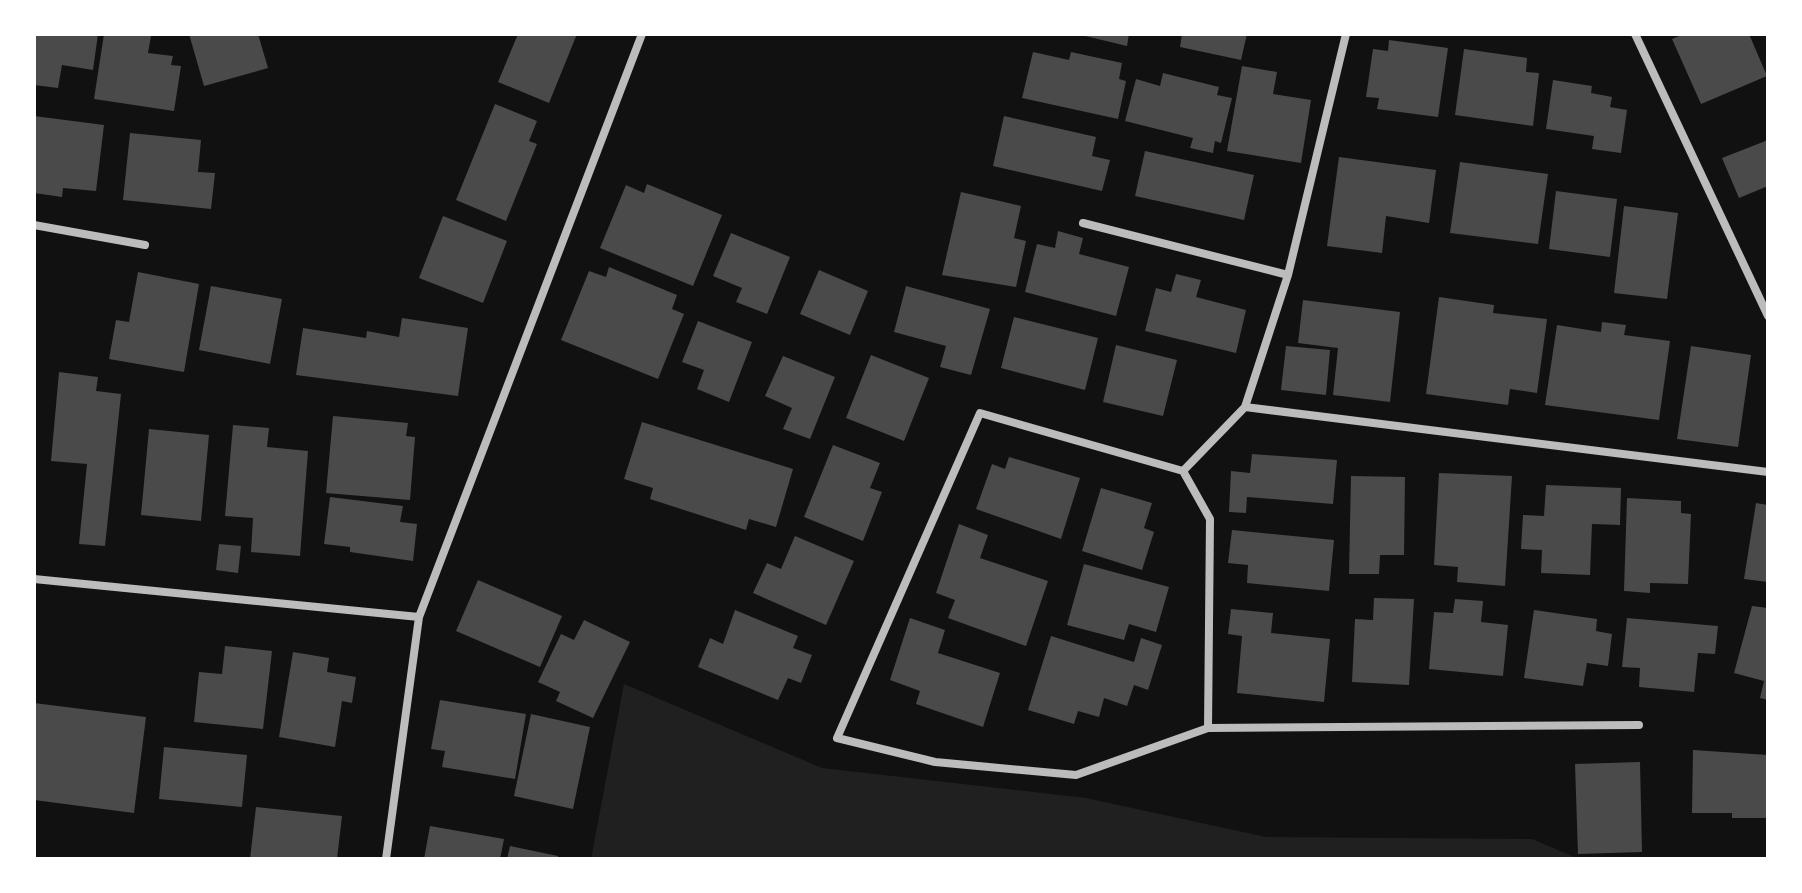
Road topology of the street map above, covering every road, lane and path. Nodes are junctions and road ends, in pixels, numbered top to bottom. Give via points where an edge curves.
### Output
1 (642, 34) edge
2 (1346, 34) edge
3 (1635, 34) edge
4 (1083, 223) dead end
5 (34, 225) edge
6 (145, 245) dead end
7 (1288, 275) junction
8 (1768, 316) edge
9 (1245, 407) junction
10 (1183, 471) junction
11 (1768, 472) edge
12 (34, 579) edge
13 (419, 617) junction
14 (1639, 725) dead end
15 (1208, 728) junction
16 (386, 859) edge

1 - 13 street
2 - 7 street
3 - 8 street
4 - 7 street
5 - 6 street
7 - 9 street
9 - 10 street
9 - 11 street
10 - 15 street via 1210,519
10 - 15 street via 980,413 837,738 935,762 1076,775
12 - 13 street
13 - 16 street
14 - 15 street

